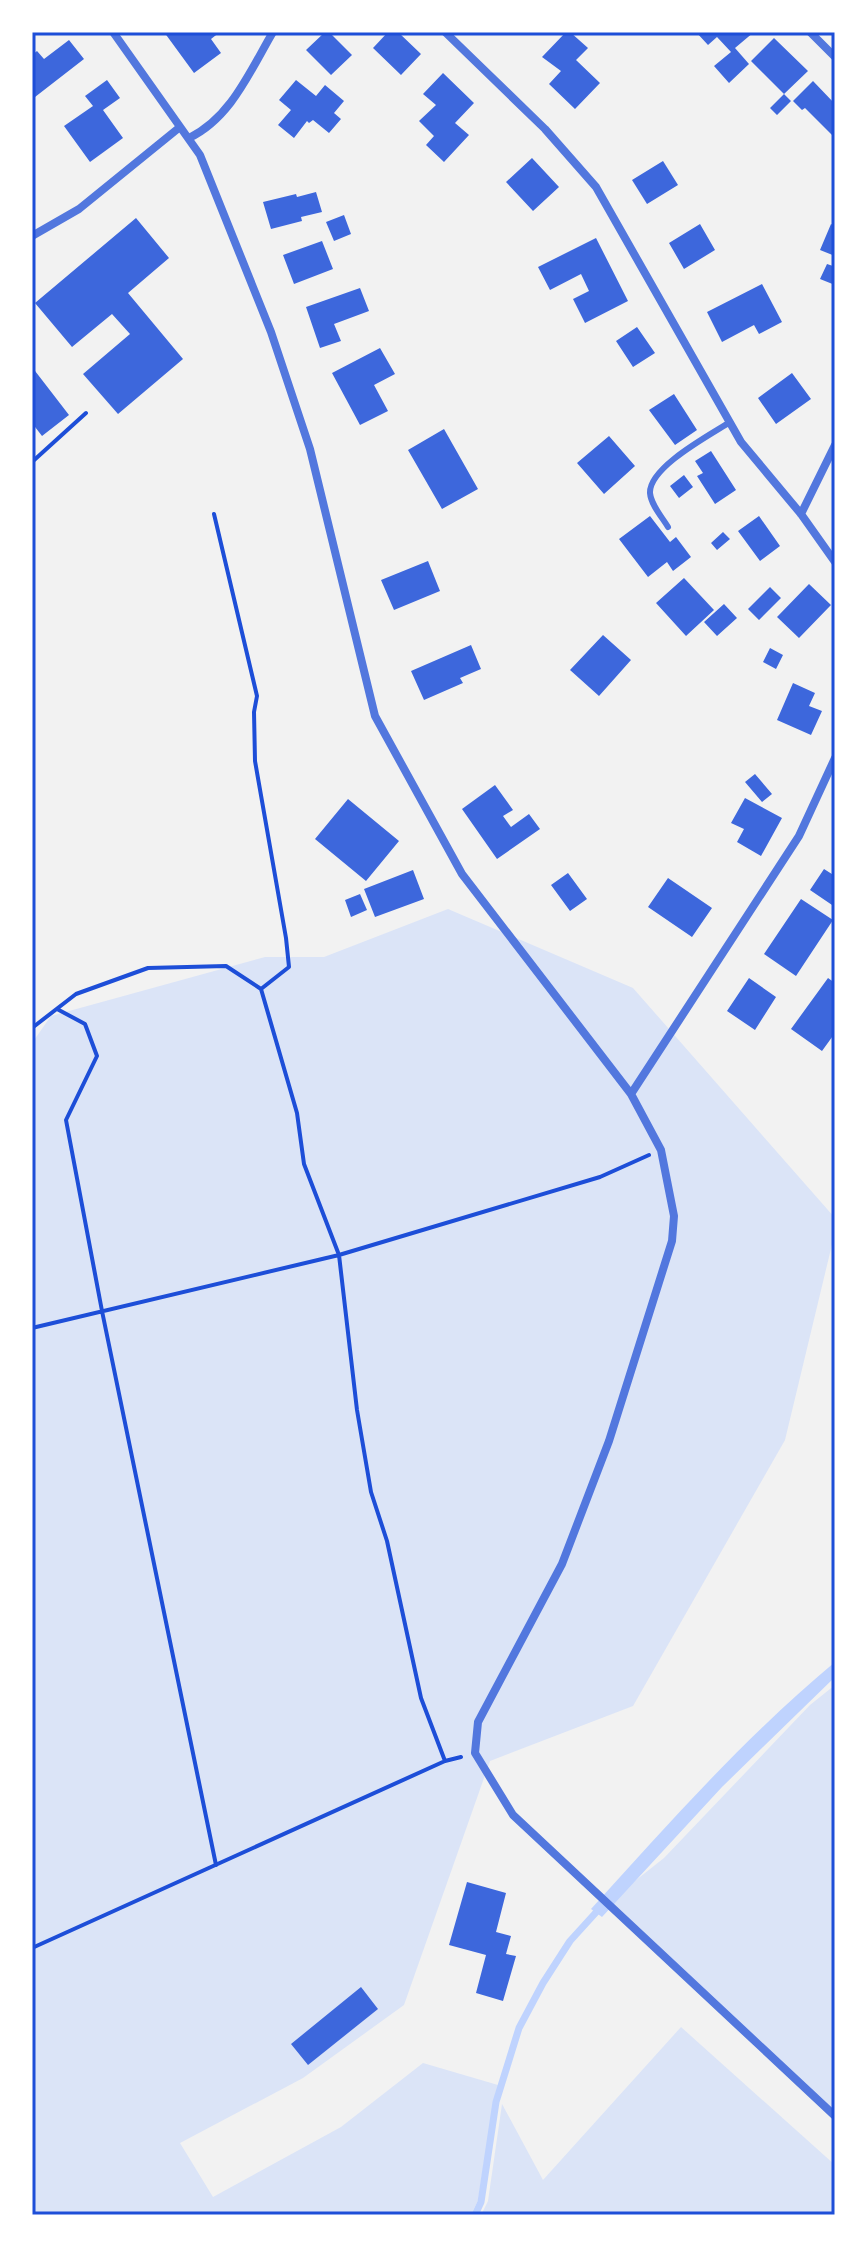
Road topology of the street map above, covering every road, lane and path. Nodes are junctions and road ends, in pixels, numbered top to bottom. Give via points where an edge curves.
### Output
1 (113, 32) edge
2 (273, 32) edge
3 (445, 32) edge
4 (810, 32) edge
5 (835, 57) edge
6 (180, 127) junction
7 (189, 138) junction
8 (32, 236) edge
9 (86, 413) dead end
10 (730, 422) junction
11 (835, 445) edge
12 (32, 462) edge
13 (214, 514) dead end
14 (801, 514) junction
15 (668, 527) dead end
16 (835, 562) edge
17 (835, 758) edge
18 (261, 989) junction
19 (57, 1009) junction
20 (32, 1028) edge
21 (631, 1094) junction
22 (661, 1150) junction
23 (339, 1255) junction
24 (102, 1311) junction
25 (32, 1328) edge
26 (475, 1753) junction
27 (445, 1761) junction
28 (216, 1865) junction
29 (32, 1948) edge
30 (835, 2116) edge

1 - 6 street
2 - 7 street via 230,105 209,129
3 - 10 street via 596,187
4 - 5 street
6 - 7 street
6 - 8 street via 79,209
7 - 21 street via 271,332 310,449 375,716 462,874
9 - 12 path
10 - 14 street
10 - 15 lane via 685,450 654,479 653,503
11 - 14 street
13 - 18 path via 257,696 255,761 289,967
14 - 16 street
17 - 21 street via 799,836
18 - 19 path via 226,966 148,968 76,994
18 - 23 path via 297,1113 304,1164
19 - 20 path
19 - 24 path via 85,1024 97,1056 66,1120
21 - 22 street
22 - 23 path via 600,1177
22 - 26 street via 674,1216 672,1241 604,1454 562,1564 478,1722
23 - 24 path
23 - 27 path via 371,1492 421,1698
24 - 25 path
24 - 28 path
26 - 27 path
26 - 30 street via 513,1815
27 - 28 path
28 - 29 path

